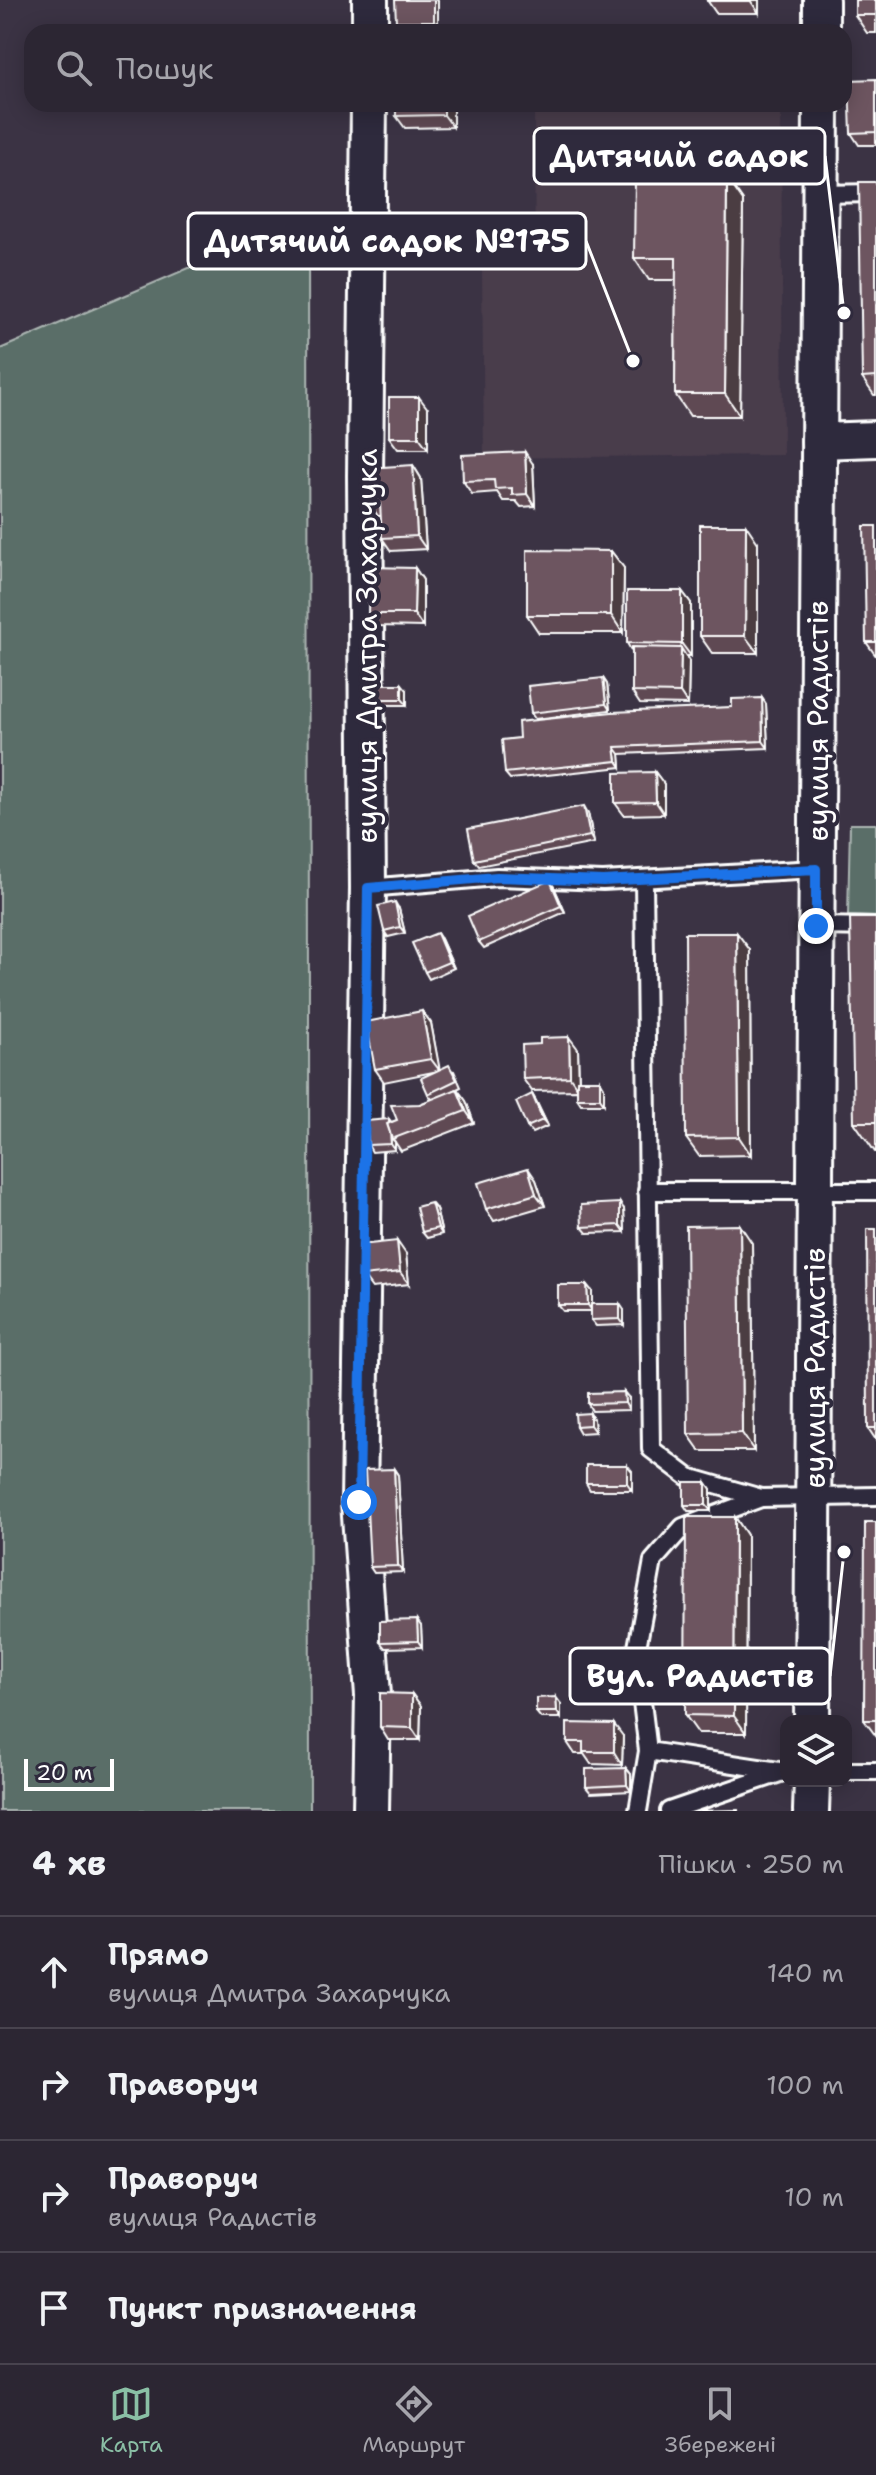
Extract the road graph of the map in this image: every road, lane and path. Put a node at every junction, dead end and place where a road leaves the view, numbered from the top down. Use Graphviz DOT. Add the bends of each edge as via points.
graph roads {
  1 [pos="370,0"];
  2 [pos="821,0"];
  3 [pos="370,24"];
  4 [pos="821,24"];
  5 [pos="369,112"];
  6 [pos="821,112"];
  7 [pos="876,193"];
  8 [pos="820,194"];
  9 [pos="876,439"];
  10 [pos="819,441"];
  11 [pos="816,869"];
  12 [pos="644,879"];
  13 [pos="368,888"];
  14 [pos="816,926"];
  15 [pos="876,927"];
  16 [pos="647,1191"];
  17 [pos="876,1191"];
  18 [pos="815,1192"];
  19 [pos="876,1496"];
  20 [pos="761,1498"];
  21 [pos="813,1498"];
  22 [pos="812,1715"];
  23 [pos="648,1751"];
  24 [pos="780,1771"];
  25 [pos="852,1771"];
  26 [pos="876,1771"];
  27 [pos="780,1774"];
  28 [pos="812,1787"];
  29 [pos="371,1811"];
  30 [pos="638,1811"];
  31 [pos="669,1811"];
  32 [pos="811,1811"];
  1 -- 3 [label="street"];
  2 -- 4 [label="street"];
  5 -- 13 [label="street, вулиця Дмитра Захарчука"];
  6 -- 8 [label="street, вулиця Радистів"];
  7 -- 8 [label="lane"];
  8 -- 10 [label="street, вулиця Радистів"];
  9 -- 10 [label="street"];
  10 -- 11 [label="street, вулиця Радистів"];
  11 -- 12 [label="lane"];
  11 -- 14 [label="street, вулиця Радистів"];
  12 -- 13 [label="lane" via="497,877"];
  12 -- 16 [label="lane"];
  13 -- 29 [label="street, вулиця Дмитра Захарчука" via="359,1502 373,1695"];
  14 -- 15 [label="lane"];
  14 -- 18 [label="street, вулиця Радистів"];
  16 -- 18 [label="lane"];
  16 -- 20 [label="lane" via="651,1449 688,1477"];
  17 -- 18 [label="lane"];
  18 -- 21 [label="street, вулиця Радистів"];
  19 -- 21 [label="lane"];
  20 -- 21 [label="lane"];
  20 -- 23 [label="lane" via="683,1527 653,1561 636,1653"];
  21 -- 22 [label="street, вулиця Радистів"];
  23 -- 24 [label="lane"];
  23 -- 30 [label="lane"];
  25 -- 26 [label="lane"];
  27 -- 31 [label="lane"];
  28 -- 32 [label="street"];
}
